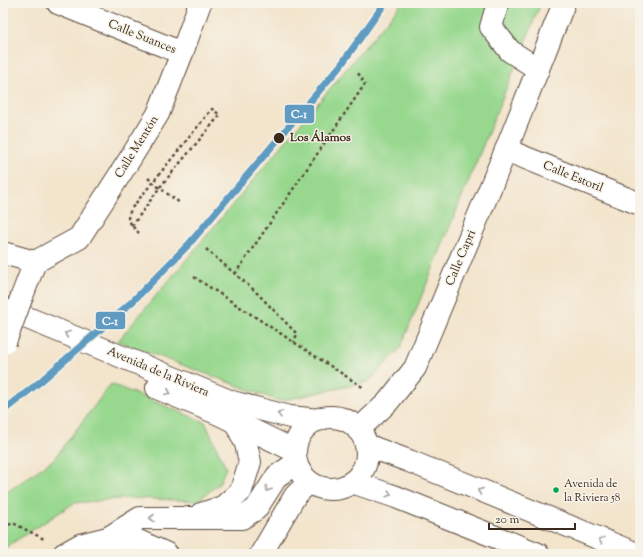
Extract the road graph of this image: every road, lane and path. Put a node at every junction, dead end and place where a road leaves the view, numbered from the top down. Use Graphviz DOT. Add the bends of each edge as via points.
graph roads {
  1 [pos="58,3"];
  2 [pos="200,3"];
  3 [pos="498,3"];
  4 [pos="564,3"];
  5 [pos="182,53"];
  6 [pos="538,69"];
  7 [pos="358,74"];
  8 [pos="506,150"];
  9 [pos="148,178"];
  10 [pos="159,187"];
  11 [pos="180,203"];
  12 [pos="640,204"];
  13 [pos="132,226"];
  14 [pos="139,233"];
  15 [pos="206,249"];
  16 [pos="3,253"];
  17 [pos="35,262"];
  18 [pos="234,274"];
  19 [pos="194,276"];
  20 [pos="3,308"];
  21 [pos="4,336"];
  22 [pos="294,342"];
  23 [pos="387,403"];
  24 [pos="319,420"];
  25 [pos="236,423"];
  26 [pos="362,437"];
  27 [pos="296,457"];
  28 [pos="309,482"];
  29 [pos="352,482"];
  30 [pos="191,518"];
  31 [pos="3,527"];
  32 [pos="108,538"];
  33 [pos="66,553"];
  34 [pos="167,554"];
  35 [pos="261,554"];
  36 [pos="538,554"];
  37 [pos="637,554"];
  1 -- 5 [label="street, Calle Suances"];
  2 -- 5 [label="street, Calle Mentón"];
  3 -- 6 [label="street" via="491,27 510,51"];
  4 -- 6 [label="street, Calle Capri"];
  5 -- 17 [label="street, Calle Mentón" via="158,114 79,238"];
  6 -- 8 [label="street, Calle Capri"];
  7 -- 18 [label="path" via="365,84"];
  8 -- 12 [label="street, Calle Estoril"];
  8 -- 23 [label="street, Calle Capri" via="415,368"];
  9 -- 10 [label="path, bridge"];
  10 -- 11 [label="path"];
  10 -- 13 [label="path"];
  10 -- 13 [label="path" via="220,115 212,109 131,209 128,218"];
  13 -- 14 [label="path"];
  15 -- 18 [label="path"];
  16 -- 17 [label="street"];
  17 -- 21 [label="street, bridge"];
  18 -- 22 [label="path" via="255,291 297,334"];
  19 -- 22 [label="path"];
  24 -- 20 [label="street, Avenida de la Riviera, one-way" via="290,417 232,402"];
  21 -- 25 [label="street, Avenida de la Riviera, one-way"];
  22 -- 23 [label="path"];
  23 -- 26 [label="street, Calle Capri"];
  24 -- 26 [label="street" via="340,419 350,423"];
  24 -- 27 [label="street" via="302,432 297,441"];
  25 -- 27 [label="street, Avenida de la Riviera"];
  25 -- 30 [label="street" via="246,444 250,462 241,491 223,507"];
  26 -- 29 [label="street" via="366,456 365,466"];
  37 -- 26 [label="street, one-way" via="409,461"];
  27 -- 28 [label="street" via="301,473"];
  27 -- 30 [label="street, one-way" via="277,476 256,509 242,518"];
  28 -- 29 [label="street" via="330,489 341,488"];
  28 -- 35 [label="street" via="296,496"];
  29 -- 36 [label="street, one-way"];
  30 -- 32 [label="street, one-way" via="140,518"];
  31 -- 33 [label="path" via="13,523"];
  32 -- 33 [label="street" via="80,545"];
  32 -- 34 [label="street" via="136,540"];
}
